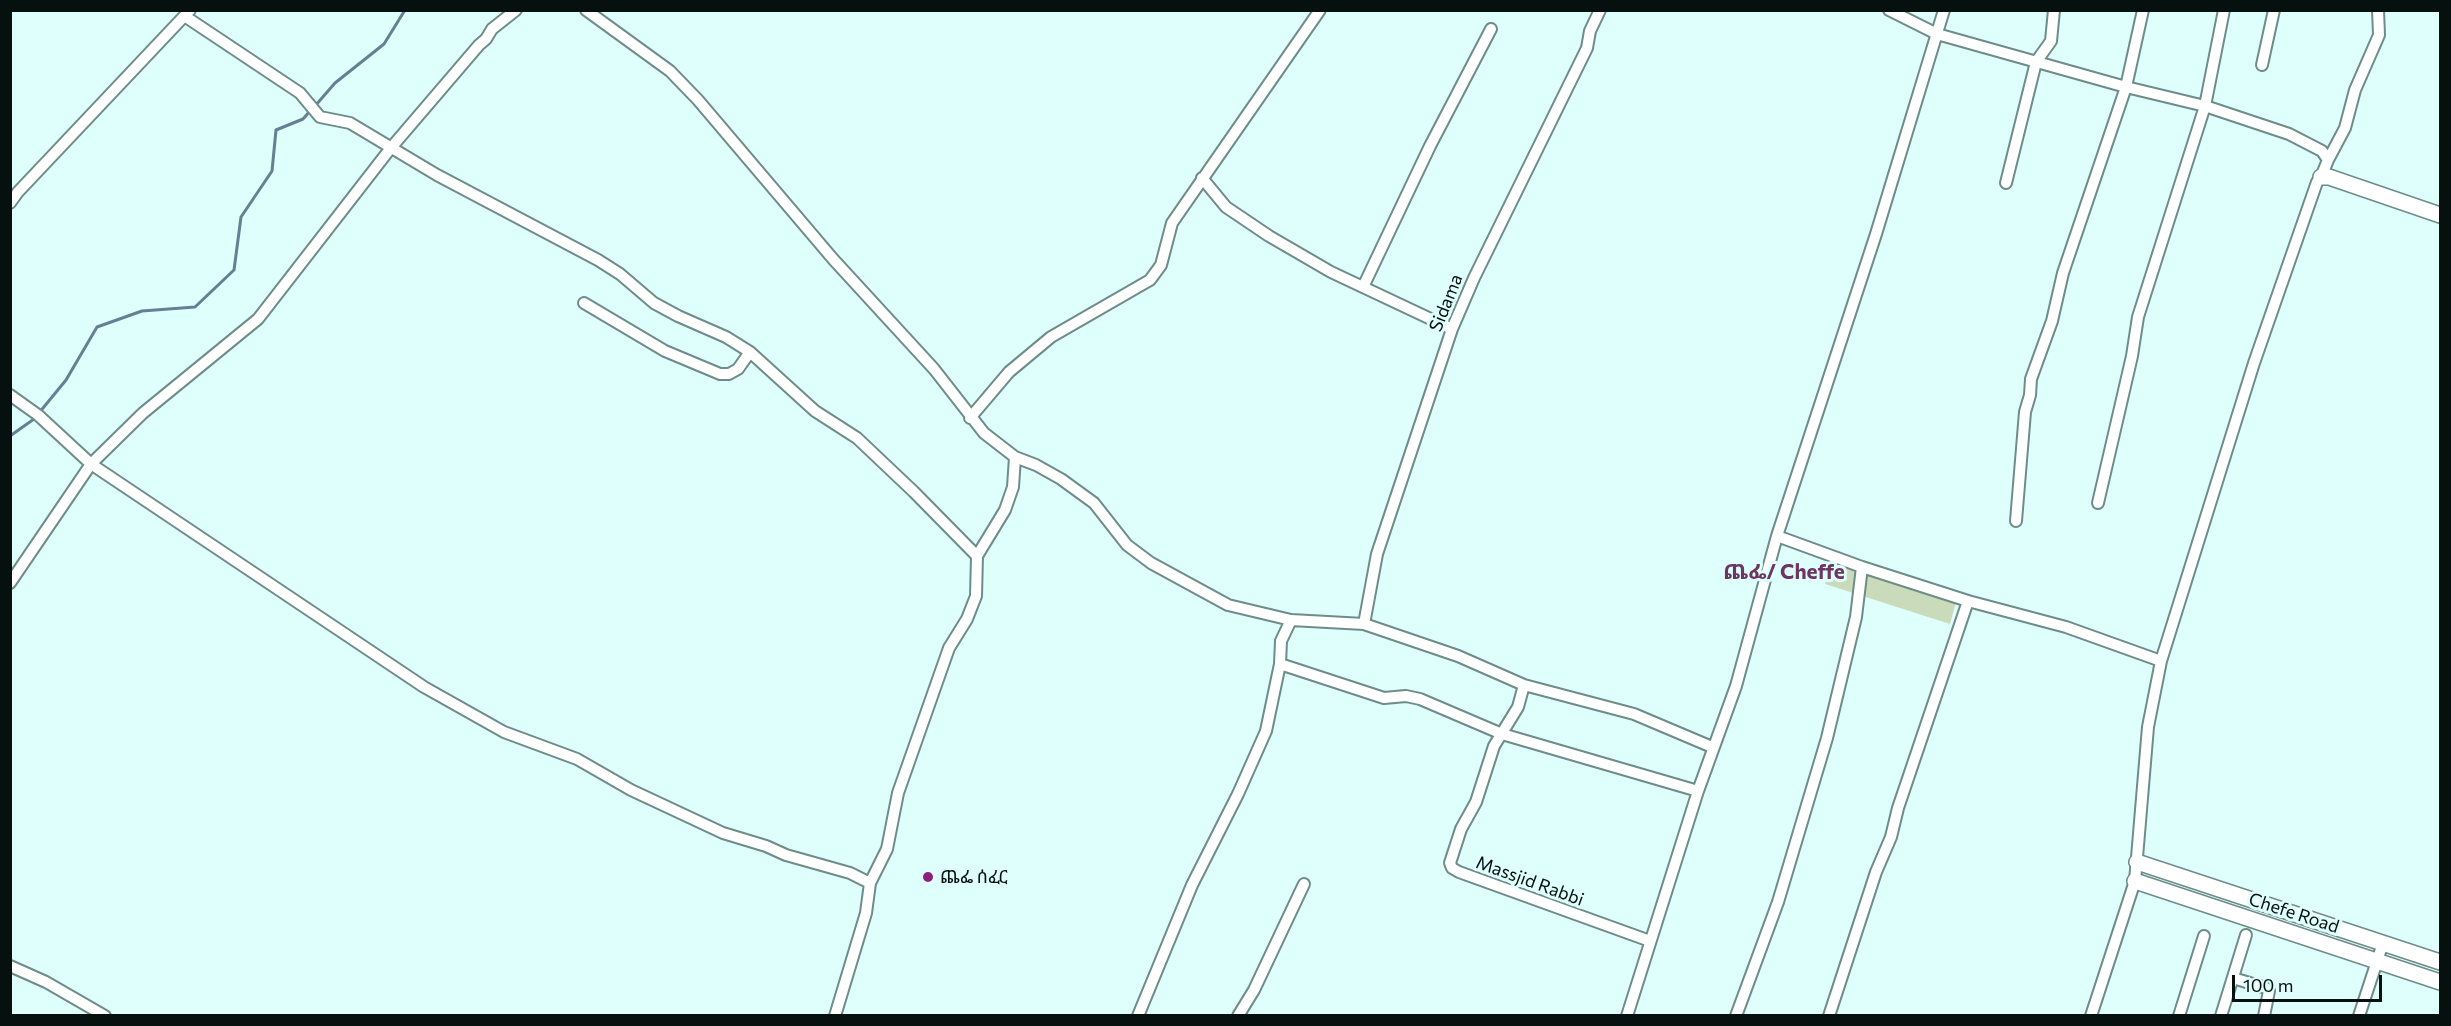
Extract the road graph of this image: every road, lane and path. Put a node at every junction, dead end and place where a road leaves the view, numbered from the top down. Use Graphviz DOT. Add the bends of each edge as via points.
graph roads {
  1 [pos="516,10"];
  2 [pos="586,10"];
  3 [pos="1320,10"];
  4 [pos="1600,10"];
  5 [pos="1889,10"];
  6 [pos="1944,10"];
  7 [pos="2054,10"];
  8 [pos="2143,10"];
  9 [pos="2224,10"];
  10 [pos="2274,10"];
  11 [pos="2378,10"];
  12 [pos="188,14"];
  13 [pos="1491,29"];
  14 [pos="1937,34"];
  15 [pos="2036,62"];
  16 [pos="2262,65"];
  17 [pos="2126,87"];
  18 [pos="2205,106"];
  19 [pos="390,148"];
  20 [pos="2328,160"];
  21 [pos="2321,177"];
  22 [pos="1203,178"];
  23 [pos="2006,183"];
  24 [pos="10,203"];
  25 [pos="2440,215"];
  26 [pos="1363,287"];
  27 [pos="584,303"];
  28 [pos="1452,329"];
  29 [pos="750,352"];
  30 [pos="10,395"];
  31 [pos="970,418"];
  32 [pos="1014,458"];
  33 [pos="91,465"];
  34 [pos="2098,503"];
  35 [pos="2016,521"];
  36 [pos="1777,536"];
  37 [pos="976,556"];
  38 [pos="1862,567"];
  39 [pos="10,582"];
  40 [pos="1968,601"];
  41 [pos="1291,620"];
  42 [pos="1364,624"];
  43 [pos="2161,661"];
  44 [pos="1280,664"];
  45 [pos="1524,685"];
  46 [pos="1502,734"];
  47 [pos="1712,747"];
  48 [pos="1698,791"];
  49 [pos="2137,862"];
  50 [pos="2135,881"];
  51 [pos="870,883"];
  52 [pos="1304,884"];
  53 [pos="2246,935"];
  54 [pos="2204,936"];
  55 [pos="1650,941"];
  56 [pos="2383,943"];
  57 [pos="2377,961"];
  58 [pos="2440,962"];
  59 [pos="10,966"];
  60 [pos="2233,978"];
  61 [pos="2440,982"];
  62 [pos="105,1016"];
  63 [pos="836,1016"];
  64 [pos="1138,1016"];
  65 [pos="1238,1016"];
  66 [pos="1627,1016"];
  67 [pos="1736,1016"];
  68 [pos="1829,1016"];
  69 [pos="2091,1016"];
  70 [pos="2179,1016"];
  71 [pos="2222,1016"];
  72 [pos="2264,1016"];
  73 [pos="2359,1016"];
  1 -- 19 [label="street" via="492,29"];
  2 -- 31 [label="street" via="669,71 698,100 833,259 934,369"];
  3 -- 22 [label="street"];
  4 -- 28 [label="street, Sidama" via="1587,48"];
  5 -- 14 [label="street"];
  6 -- 14 [label="street"];
  7 -- 15 [label="street" via="2050,41"];
  8 -- 17 [label="street"];
  9 -- 18 [label="street"];
  10 -- 16 [label="street"];
  11 -- 20 [label="street" via="2379,35 2355,90 2345,128"];
  12 -- 19 [label="street" via="300,93 320,117 350,123"];
  12 -- 24 [label="street"];
  13 -- 26 [label="street"];
  14 -- 15 [label="street"];
  14 -- 36 [label="street"];
  15 -- 17 [label="street"];
  15 -- 23 [label="street"];
  17 -- 18 [label="street"];
  17 -- 35 [label="street" via="2031,379"];
  18 -- 20 [label="street" via="2289,134 2322,151"];
  18 -- 34 [label="street" via="2138,317"];
  19 -- 29 [label="street" via="598,260 654,303"];
  19 -- 33 [label="street" via="258,319 143,413"];
  20 -- 21 [label="street"];
  21 -- 25 [label="street"];
  21 -- 43 [label="street" via="2254,363"];
  22 -- 26 [label="street" via="1226,207 1331,272"];
  22 -- 31 [label="street" via="1172,223 1161,265 1150,280 1051,337 1009,372"];
  26 -- 28 [label="street"];
  27 -- 29 [label="street" via="664,351 720,374 738,369"];
  28 -- 42 [label="street, Sidama" via="1377,554"];
  29 -- 37 [label="street" via="815,411 857,438"];
  30 -- 33 [label="street" via="38,415"];
  31 -- 32 [label="street"];
  32 -- 37 [label="street" via="1013,487 1005,510"];
  32 -- 41 [label="street" via="1053,474 1094,503 1127,545 1161,569 1228,605"];
  33 -- 39 [label="street"];
  33 -- 51 [label="street" via="424,687 504,732 578,759 631,790 723,833 850,873"];
  36 -- 38 [label="street"];
  36 -- 47 [label="street" via="1736,686"];
  37 -- 51 [label="street" via="976,596 967,620 949,648 898,793 888,849"];
  38 -- 40 [label="street"];
  38 -- 67 [label="street" via="1856,617 1827,738 1778,902"];
  40 -- 43 [label="street" via="2066,627"];
  40 -- 68 [label="street"];
  41 -- 42 [label="street"];
  41 -- 44 [label="street" via="1281,640"];
  42 -- 45 [label="street" via="1458,656"];
  43 -- 49 [label="street" via="2148,727"];
  44 -- 46 [label="street" via="1384,698 1420,699"];
  44 -- 64 [label="street" via="1266,731 1192,885"];
  45 -- 46 [label="street, Massjid Rabbi" via="1518,707"];
  45 -- 47 [label="street" via="1634,714"];
  46 -- 48 [label="street"];
  46 -- 55 [label="street, Massjid Rabbi" via="1494,746 1476,802 1461,829 1450,863 1452,868"];
  47 -- 48 [label="street"];
  48 -- 55 [label="street"];
  49 -- 50 [label="street"];
  49 -- 56 [label="street, Chefe Road"];
  50 -- 57 [label="street, Chefe Road"];
  50 -- 69 [label="street"];
  51 -- 63 [label="street" via="866,913"];
  52 -- 65 [label="street"];
  53 -- 60 [label="street"];
  54 -- 70 [label="street"];
  55 -- 66 [label="street"];
  56 -- 57 [label="street"];
  56 -- 58 [label="street, Chefe Road"];
  57 -- 61 [label="street, Chefe Road"];
  57 -- 73 [label="street"];
  59 -- 62 [label="street"];
  60 -- 71 [label="street"];
  60 -- 72 [label="street" via="2269,991"];
}
